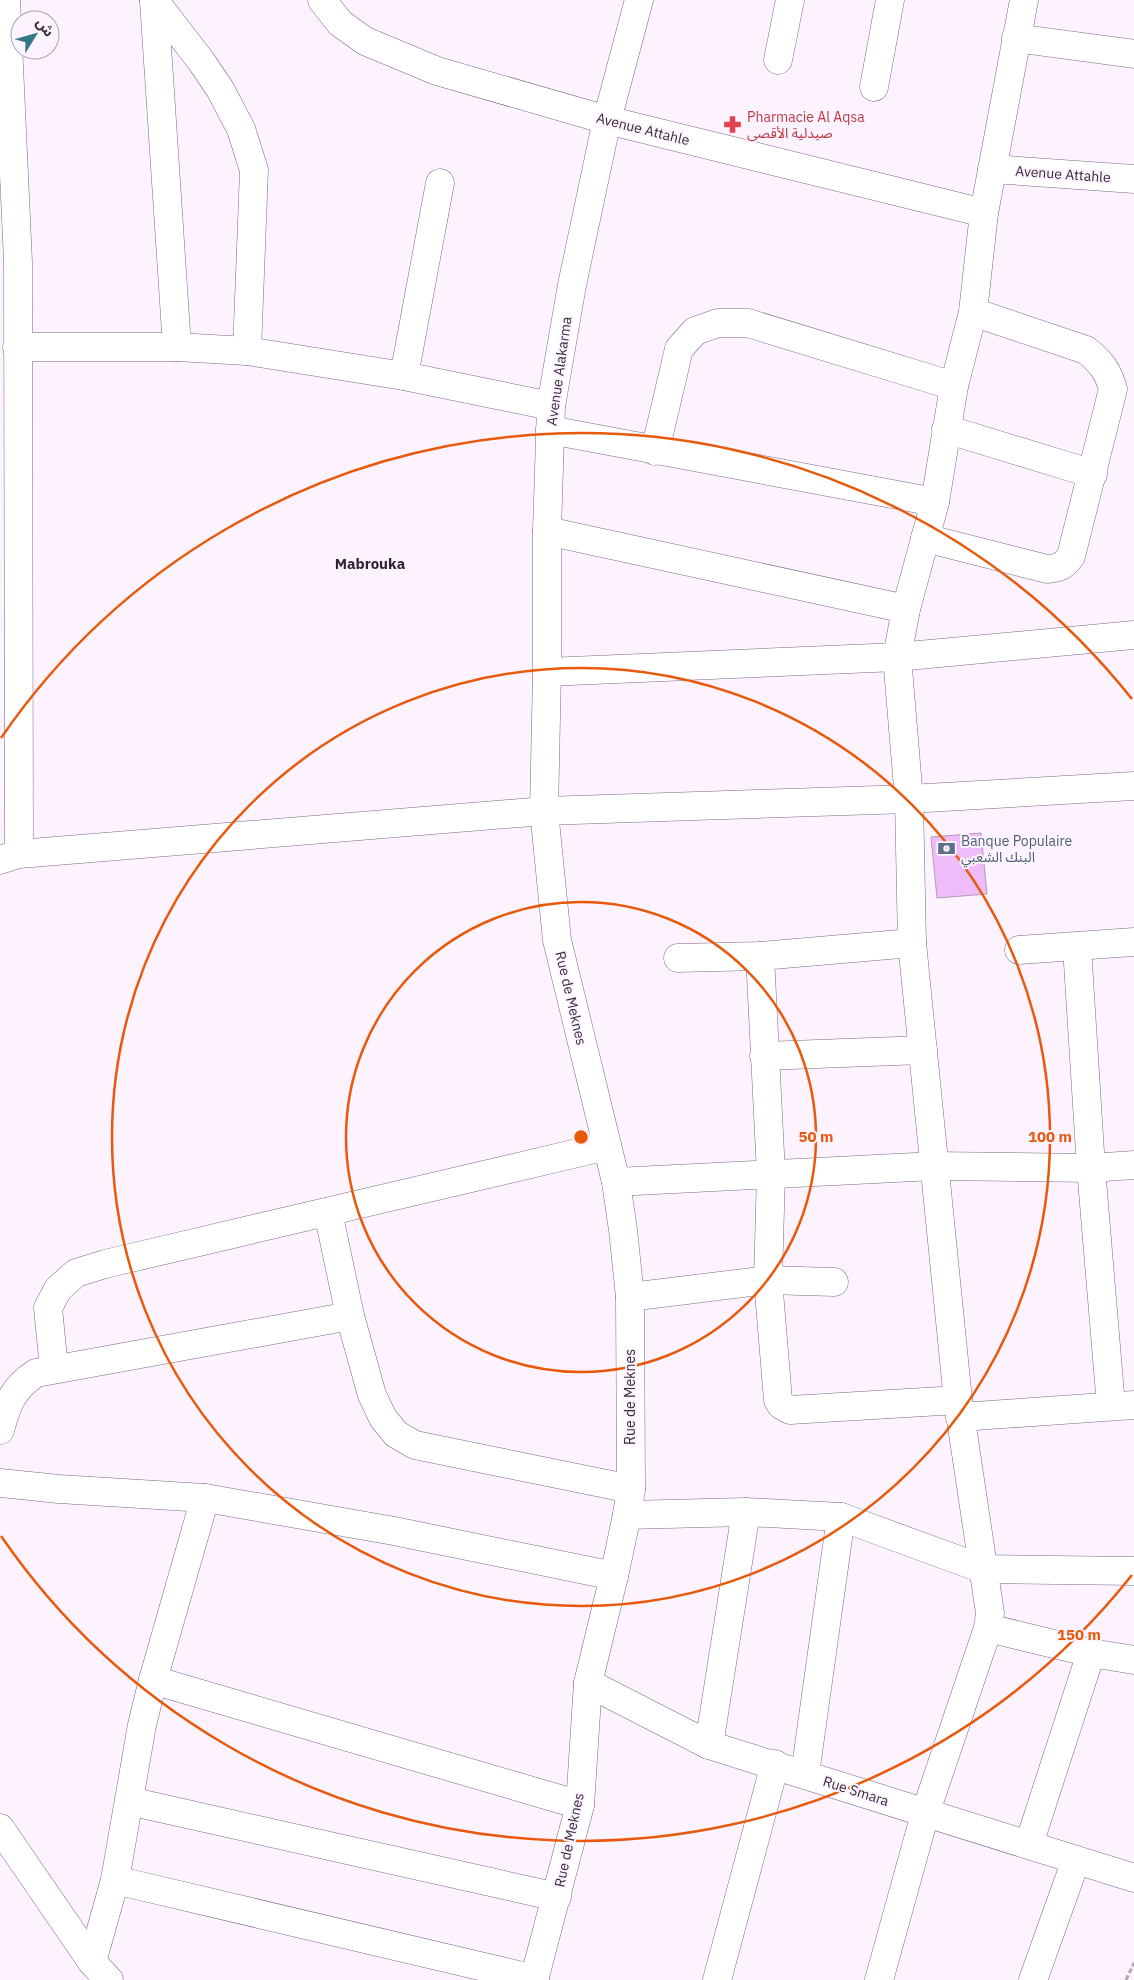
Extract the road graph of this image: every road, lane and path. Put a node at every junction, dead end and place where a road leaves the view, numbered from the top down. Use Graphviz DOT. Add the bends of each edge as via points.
graph roads {
  1 [pos="6,0"];
  2 [pos="154,0"];
  3 [pos="322,0"];
  4 [pos="639,0"];
  5 [pos="790,0"];
  6 [pos="890,0"];
  7 [pos="1024,0"];
  8 [pos="1016,38"];
  9 [pos="1134,54"];
  10 [pos="778,60"];
  11 [pos="874,87"];
  12 [pos="606,120"];
  13 [pos="992,169"];
  14 [pos="1134,179"];
  15 [pos="440,183"];
  16 [pos="984,213"];
  17 [pos="9,262"];
  18 [pos="973,312"];
  19 [pos="17,347"];
  20 [pos="177,347"];
  21 [pos="247,351"];
  22 [pos="404,376"];
  23 [pos="954,386"];
  24 [pos="551,418"];
  25 [pos="946,429"];
  26 [pos="655,451"];
  27 [pos="1093,474"];
  28 [pos="9,502"];
  29 [pos="935,502"];
  30 [pos="547,531"];
  31 [pos="926,538"];
  32 [pos="906,608"];
  33 [pos="1134,634"];
  34 [pos="896,657"];
  35 [pos="547,672"];
  36 [pos="1134,786"];
  37 [pos="909,799"];
  38 [pos="544,811"];
  39 [pos="9,857"];
  40 [pos="1134,942"];
  41 [pos="912,943"];
  42 [pos="1077,947"];
  43 [pos="1019,950"];
  44 [pos="760,956"];
  45 [pos="678,958"];
  46 [pos="923,1050"];
  47 [pos="764,1056"];
  48 [pos="607,1146"];
  49 [pos="1134,1165"];
  50 [pos="935,1166"];
  51 [pos="1091,1168"];
  52 [pos="771,1173"];
  53 [pos="616,1182"];
  54 [pos="328,1212"];
  55 [pos="768,1280"];
  56 [pos="834,1282"];
  57 [pos="630,1297"];
  58 [pos="350,1316"];
  59 [pos="54,1369"];
  60 [pos="1122,1406"];
  61 [pos="959,1409"];
  62 [pos="0,1430"];
  63 [pos="0,1483"];
  64 [pos="205,1498"];
  65 [pos="629,1502"];
  66 [pos="746,1512"];
  67 [pos="841,1517"];
  68 [pos="983,1569"];
  69 [pos="1134,1572"];
  70 [pos="614,1576"];
  71 [pos="988,1628"];
  72 [pos="1092,1653"];
  73 [pos="1134,1660"];
  74 [pos="153,1680"];
  75 [pos="588,1683"];
  76 [pos="709,1745"];
  77 [pos="775,1764"];
  78 [pos="805,1774"];
  79 [pos="129,1801"];
  80 [pos="580,1805"];
  81 [pos="925,1814"];
  82 [pos="0,1828"];
  83 [pos="1028,1844"];
  84 [pos="1076,1860"];
  85 [pos="1134,1878"];
  86 [pos="115,1880"];
  87 [pos="557,1897"];
  88 [pos="1134,1963"];
  89 [pos="101,1971"];
  90 [pos="535,1980"];
  91 [pos="717,1980"];
  92 [pos="879,1980"];
  93 [pos="1033,1980"];
  94 [pos="1126,1980"];
  1 -- 17 [label="street"];
  2 -- 20 [label="street"];
  2 -- 21 [label="street" via="220,89 241,129 254,170"];
  3 -- 12 [label="street, Avenue Attahle" via="340,23 365,41 396,55 437,71"];
  4 -- 12 [label="street, Avenue Alakarma"];
  5 -- 10 [label="street"];
  6 -- 11 [label="street"];
  7 -- 8 [label="street"];
  8 -- 9 [label="street"];
  8 -- 13 [label="street"];
  12 -- 16 [label="street, Avenue Attahle"];
  12 -- 24 [label="street, Avenue Alakarma" via="572,285"];
  13 -- 14 [label="street, Avenue Attahle"];
  13 -- 16 [label="street"];
  15 -- 22 [label="street"];
  16 -- 18 [label="street"];
  17 -- 19 [label="street"];
  18 -- 23 [label="street"];
  18 -- 27 [label="street" via="1086,350 1109,373 1114,389"];
  19 -- 20 [label="street"];
  19 -- 28 [label="street"];
  20 -- 21 [label="street"];
  21 -- 22 [label="street"];
  22 -- 24 [label="street"];
  23 -- 25 [label="street"];
  23 -- 26 [label="street" via="748,323 718,323 695,331 679,349"];
  24 -- 26 [label="street"];
  24 -- 30 [label="street, Avenue Alakarma"];
  25 -- 27 [label="street"];
  25 -- 29 [label="street"];
  26 -- 29 [label="street"];
  27 -- 31 [label="street" via="1071,556 1060,568 1047,569"];
  28 -- 39 [label="street"];
  29 -- 31 [label="street"];
  30 -- 32 [label="street"];
  30 -- 35 [label="street, Avenue Alakarma"];
  31 -- 32 [label="street"];
  32 -- 34 [label="street"];
  33 -- 34 [label="street"];
  34 -- 35 [label="street"];
  34 -- 37 [label="street"];
  35 -- 38 [label="street, Avenue Alakarma"];
  36 -- 37 [label="street"];
  37 -- 38 [label="street"];
  37 -- 41 [label="street"];
  38 -- 39 [label="street"];
  38 -- 48 [label="street, Rue de Meknes" via="557,940"];
  40 -- 42 [label="street"];
  41 -- 44 [label="street"];
  41 -- 46 [label="street"];
  42 -- 43 [label="street"];
  42 -- 51 [label="street"];
  44 -- 45 [label="street"];
  44 -- 47 [label="street"];
  46 -- 47 [label="street"];
  46 -- 50 [label="street"];
  47 -- 52 [label="street"];
  48 -- 53 [label="street, Rue de Meknes"];
  48 -- 54 [label="street"];
  49 -- 51 [label="street"];
  50 -- 51 [label="street"];
  50 -- 52 [label="street"];
  50 -- 61 [label="street"];
  51 -- 60 [label="street"];
  52 -- 53 [label="street"];
  52 -- 55 [label="street"];
  53 -- 57 [label="street, Rue de Meknes"];
  54 -- 58 [label="street"];
  54 -- 59 [label="street" via="76,1273 58,1289 48,1308"];
  55 -- 56 [label="street"];
  55 -- 57 [label="street"];
  55 -- 61 [label="street" via="776,1391 779,1403 787,1410"];
  57 -- 65 [label="street, Rue de Meknes"];
  58 -- 59 [label="street"];
  58 -- 65 [label="street" via="372,1395 383,1418 396,1434 415,1445"];
  59 -- 62 [label="street" via="36,1373 22,1382 13,1395"];
  60 -- 61 [label="street"];
  61 -- 68 [label="street"];
  63 -- 64 [label="street"];
  64 -- 70 [label="street" via="394,1531"];
  64 -- 74 [label="street"];
  65 -- 66 [label="street"];
  65 -- 70 [label="street, Rue de Meknes"];
  66 -- 67 [label="street"];
  66 -- 76 [label="street"];
  67 -- 68 [label="street"];
  67 -- 78 [label="street"];
  68 -- 69 [label="street"];
  68 -- 71 [label="street" via="989,1604"];
  70 -- 75 [label="street, Rue de Meknes"];
  71 -- 72 [label="street"];
  71 -- 81 [label="street"];
  72 -- 73 [label="street"];
  72 -- 83 [label="street"];
  74 -- 79 [label="street"];
  74 -- 80 [label="street"];
  75 -- 76 [label="street, Rue Smara"];
  75 -- 80 [label="street, Rue de Meknes"];
  76 -- 77 [label="street, Rue Smara"];
  77 -- 78 [label="street, Rue Smara"];
  77 -- 91 [label="street"];
  78 -- 81 [label="street, Rue Smara"];
  79 -- 86 [label="street"];
  79 -- 87 [label="street"];
  80 -- 87 [label="street, Rue de Meknes"];
  81 -- 83 [label="street, Rue Smara"];
  81 -- 92 [label="street"];
  82 -- 89 [label="street"];
  83 -- 84 [label="street, Rue Smara"];
  84 -- 85 [label="street, Rue Smara"];
  84 -- 93 [label="street"];
  86 -- 89 [label="street"];
  86 -- 90 [label="street"];
  87 -- 90 [label="street, Rue de Meknes"];
  88 -- 94 [label="path"];
}
